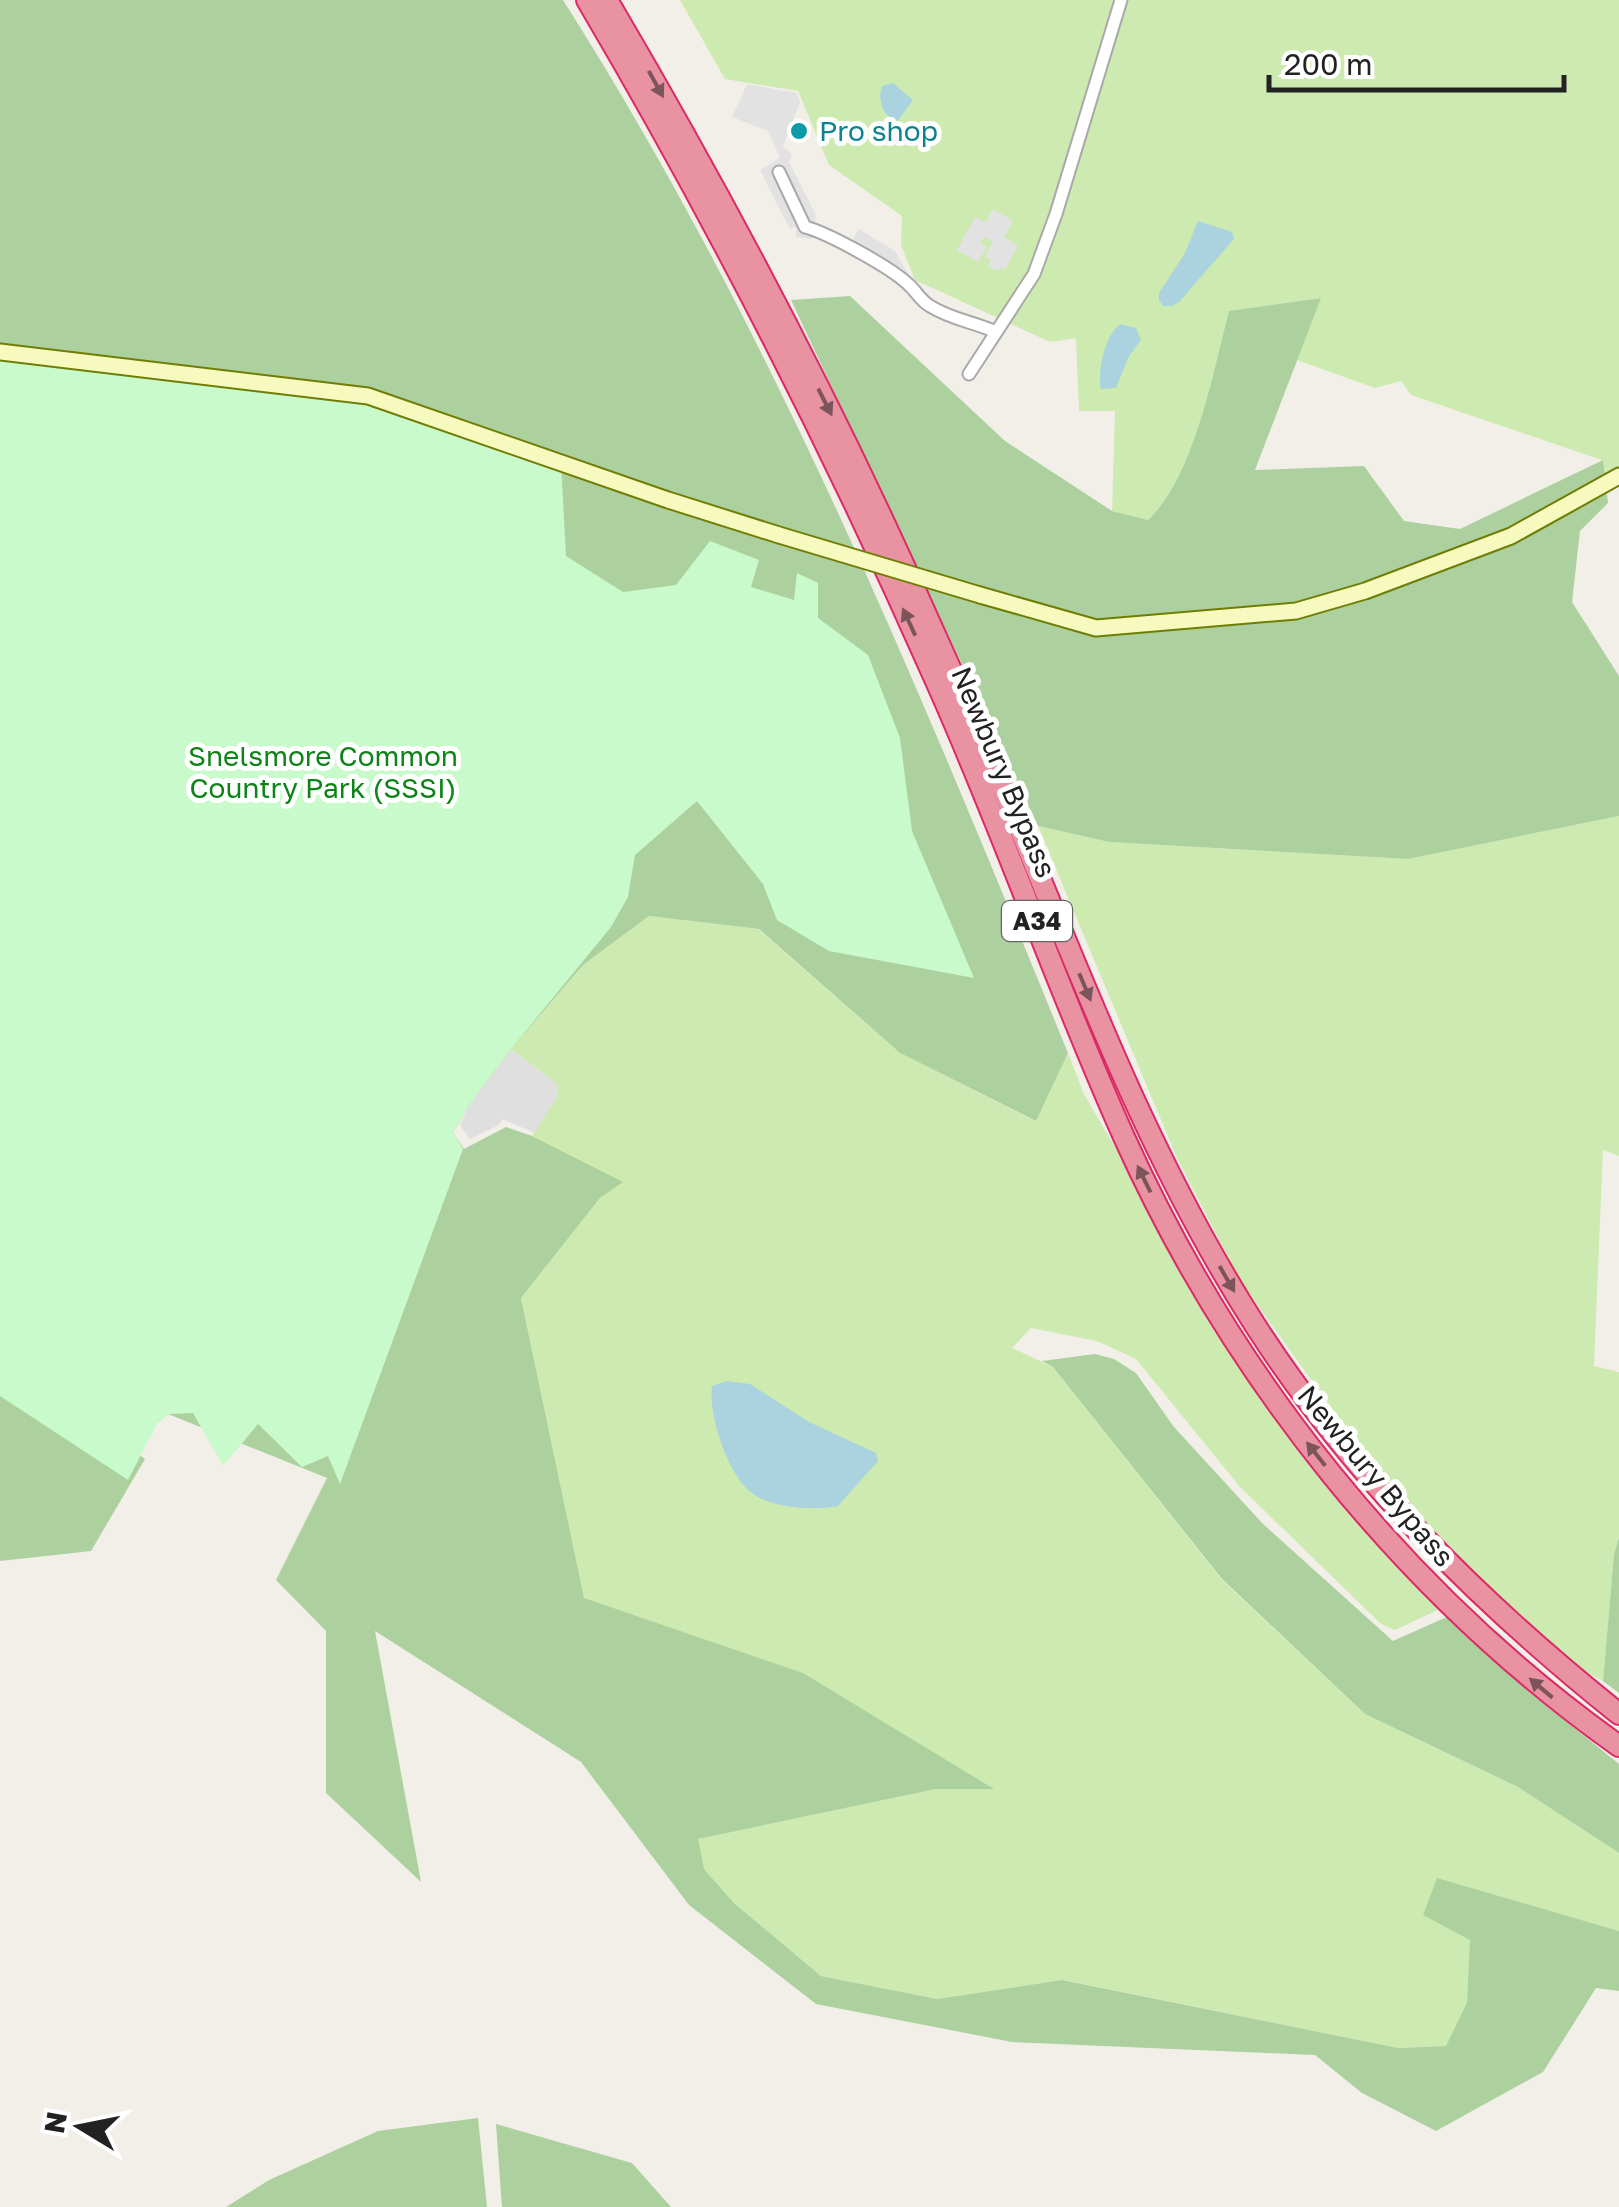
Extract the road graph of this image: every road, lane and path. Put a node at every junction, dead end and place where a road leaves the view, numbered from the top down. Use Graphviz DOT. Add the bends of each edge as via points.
graph roads {
  1 [pos="586,0"];
  2 [pos="608,0"];
  3 [pos="1121,0"];
  4 [pos="779,172"];
  5 [pos="996,332"];
  6 [pos="0,352"];
  7 [pos="969,374"];
  8 [pos="1619,476"];
  9 [pos="1619,1714"];
  10 [pos="1619,1746"];
  10 -- 1 [label="highway, Newbury Bypass / A34, one-way" via="1546,1693 1416,1569 1318,1458 1223,1324 1124,1137 1004,839 864,523 771,335"];
  2 -- 9 [label="highway, Newbury Bypass / A34, one-way" via="867,486 1134,1102 1232,1287 1307,1400 1416,1532 1512,1625"];
  3 -- 5 [label="street" via="1034,274"];
  4 -- 5 [label="street" via="805,227 897,275 946,316"];
  5 -- 7 [label="street"];
  6 -- 8 [label="main road, bridge" via="368,396 668,500 1096,628 1296,611 1511,536"];
}
